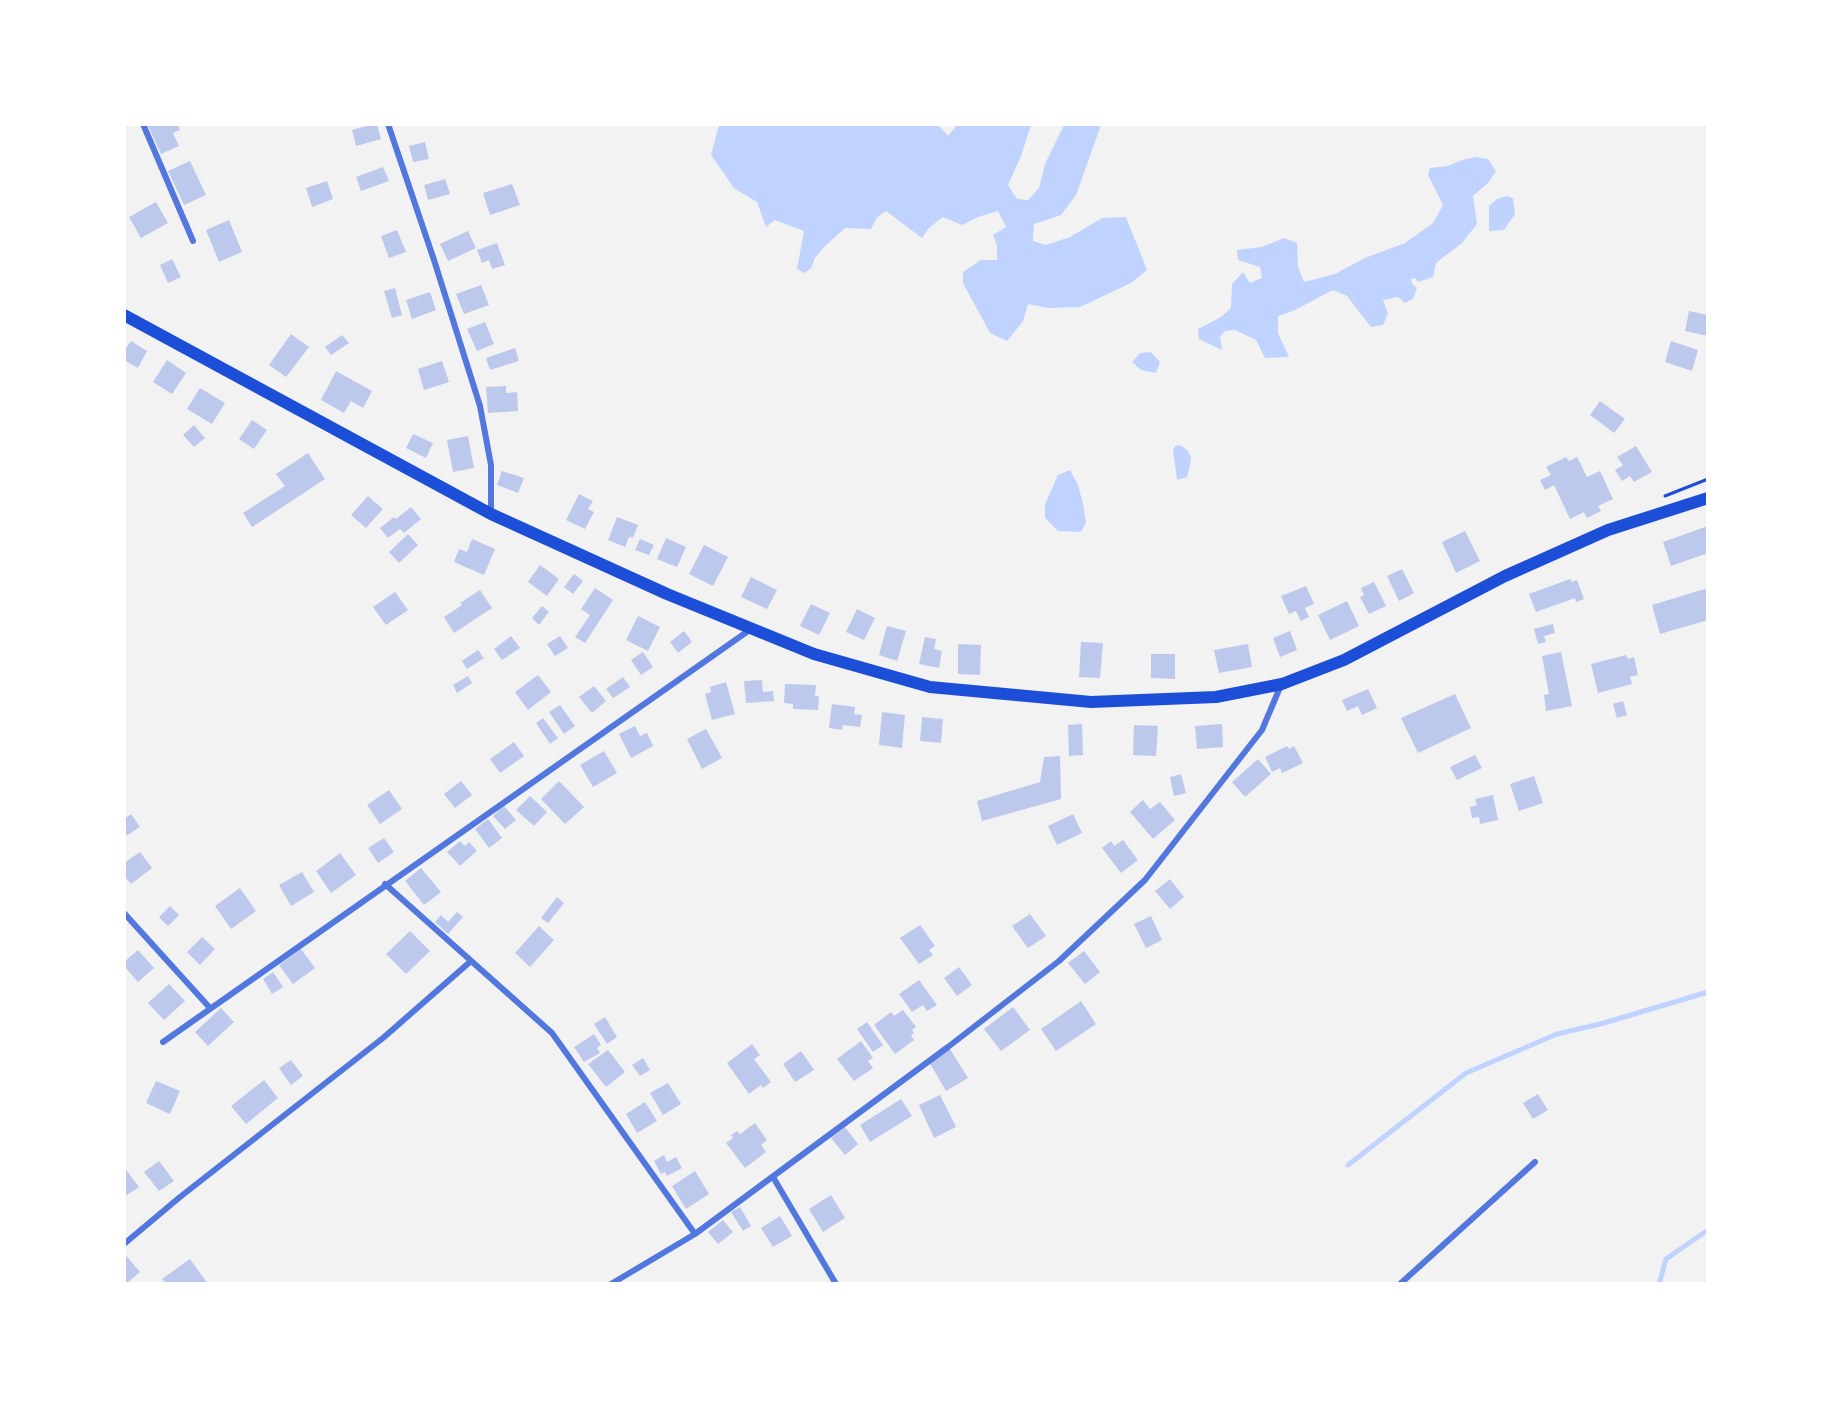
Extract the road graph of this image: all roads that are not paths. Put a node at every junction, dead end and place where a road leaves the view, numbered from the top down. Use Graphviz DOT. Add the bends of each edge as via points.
graph roads {
  1 [pos="143,124"];
  2 [pos="388,124"];
  3 [pos="193,242"];
  4 [pos="124,315"];
  5 [pos="1707,498"];
  6 [pos="491,514"];
  7 [pos="751,628"];
  8 [pos="1282,684"];
  9 [pos="385,884"];
  10 [pos="124,914"];
  11 [pos="471,961"];
  12 [pos="210,1008"];
  13 [pos="163,1042"];
  14 [pos="1535,1162"];
  15 [pos="773,1177"];
  16 [pos="695,1234"];
  17 [pos="124,1244"];
  18 [pos="611,1284"];
  19 [pos="836,1284"];
  20 [pos="1400,1284"];
  1 -- 3 [label="street"];
  2 -- 6 [label="street" via="480,406 491,465"];
  4 -- 6 [label="main road"];
  5 -- 8 [label="main road" via="1608,530 1505,576 1344,660"];
  6 -- 7 [label="main road"];
  7 -- 8 [label="main road" via="814,654 930,687 1090,702 1216,697"];
  7 -- 9 [label="street"];
  8 -- 15 [label="street" via="1262,730 1145,880 1059,961"];
  9 -- 11 [label="street"];
  9 -- 12 [label="street"];
  10 -- 12 [label="street"];
  11 -- 16 [label="street" via="552,1033"];
  11 -- 17 [label="street" via="383,1038"];
  12 -- 13 [label="street"];
  14 -- 20 [label="street"];
  15 -- 16 [label="street"];
  15 -- 19 [label="street"];
  16 -- 18 [label="street"];
}
